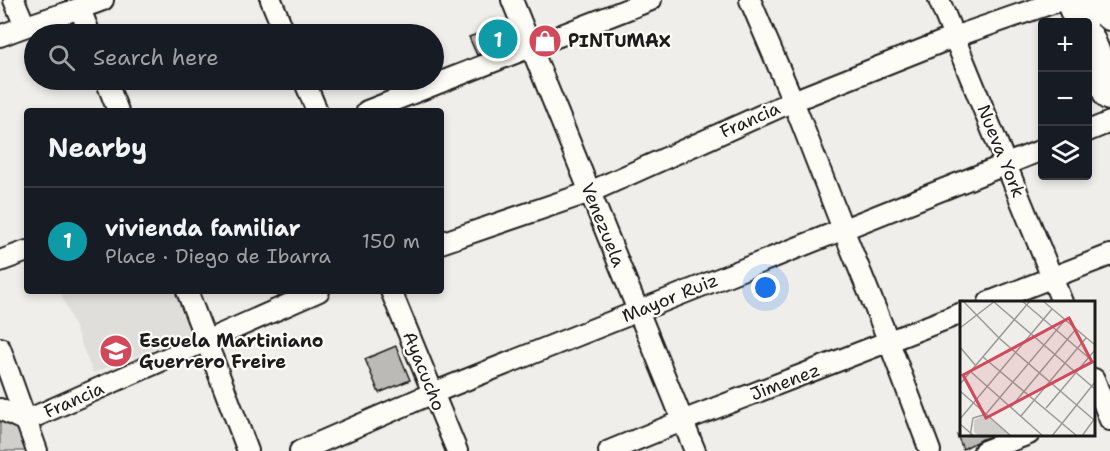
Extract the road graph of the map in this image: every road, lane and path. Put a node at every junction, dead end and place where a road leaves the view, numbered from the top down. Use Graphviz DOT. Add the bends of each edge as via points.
graph roads {
  1 [pos="14,0"];
  2 [pos="103,0"];
  3 [pos="271,0"];
  4 [pos="512,0"];
  5 [pos="651,0"];
  6 [pos="750,0"];
  7 [pos="939,0"];
  8 [pos="1061,0"];
  9 [pos="1072,0"];
  10 [pos="1104,0"];
  11 [pos="80,9"];
  12 [pos="1110,14"];
  13 [pos="1079,18"];
  14 [pos="24,24"];
  15 [pos="31,24"];
  16 [pos="86,24"];
  17 [pos="281,24"];
  18 [pos="24,26"];
  19 [pos="0,36"];
  20 [pos="954,37"];
  21 [pos="531,47"];
  22 [pos="1092,49"];
  23 [pos="444,81"];
  24 [pos="110,90"];
  25 [pos="308,90"];
  26 [pos="421,90"];
  27 [pos="1110,94"];
  28 [pos="793,101"];
  29 [pos="117,108"];
  30 [pos="316,108"];
  31 [pos="375,108"];
  32 [pos="1110,122"];
  33 [pos="1092,129"];
  34 [pos="1038,152"];
  35 [pos="1006,165"];
  36 [pos="590,192"];
  37 [pos="843,229"];
  38 [pos="444,242"];
  39 [pos="24,252"];
  40 [pos="1110,255"];
  41 [pos="0,261"];
  42 [pos="1052,278"];
  43 [pos="188,294"];
  44 [pos="313,294"];
  45 [pos="392,294"];
  46 [pos="994,301"];
  47 [pos="1061,301"];
  48 [pos="638,311"];
  49 [pos="960,315"];
  50 [pos="207,341"];
  51 [pos="889,342"];
  52 [pos="0,348"];
  53 [pos="1095,382"];
  54 [pos="433,393"];
  55 [pos="0,409"];
  56 [pos="1105,410"];
  57 [pos="25,421"];
  58 [pos="682,421"];
  59 [pos="1026,436"];
  60 [pos="37,451"];
  61 [pos="248,451"];
  62 [pos="300,451"];
  63 [pos="457,451"];
  64 [pos="609,451"];
  65 [pos="695,451"];
  66 [pos="930,451"];
  67 [pos="984,451"];
  1 -- 14 [label="street"];
  2 -- 11 [label="street"];
  3 -- 17 [label="street"];
  4 -- 21 [label="street, Venezuela"];
  5 -- 21 [label="street"];
  6 -- 28 [label="street"];
  7 -- 20 [label="street, Nueva York"];
  8 -- 20 [label="street, Francia"];
  9 -- 13 [label="main road"];
  10 -- 12 [label="main road"];
  11 -- 15 [label="street"];
  11 -- 16 [label="street"];
  18 -- 19 [label="street"];
  20 -- 28 [label="street, Francia"];
  20 -- 35 [label="street, Nueva York"];
  21 -- 23 [label="street"];
  21 -- 36 [label="street, Venezuela"];
  22 -- 27 [label="main road"];
  24 -- 29 [label="street"];
  25 -- 30 [label="street"];
  26 -- 31 [label="street"];
  28 -- 36 [label="street, Francia"];
  28 -- 37 [label="street"];
  32 -- 33 [label="street"];
  34 -- 35 [label="street, Mayor Ruiz"];
  35 -- 37 [label="street, Mayor Ruiz"];
  35 -- 42 [label="street, Nueva York"];
  36 -- 38 [label="street, Francia"];
  36 -- 48 [label="street, Venezuela"];
  37 -- 48 [label="street, Mayor Ruiz"];
  37 -- 51 [label="street"];
  39 -- 41 [label="street"];
  40 -- 42 [label="street"];
  42 -- 46 [label="street"];
  42 -- 47 [label="street, Nueva York"];
  43 -- 50 [label="street"];
  44 -- 50 [label="street, Francia"];
  45 -- 54 [label="street, Ayacucho"];
  48 -- 54 [label="street, Mayor Ruiz"];
  48 -- 58 [label="street, Venezuela"];
  49 -- 51 [label="street, Jimenez"];
  50 -- 57 [label="street, Francia"];
  50 -- 61 [label="street"];
  51 -- 58 [label="street, Jimenez"];
  51 -- 66 [label="street"];
  52 -- 57 [label="street"];
  53 -- 56 [label="street"];
  54 -- 62 [label="street, Mayor Ruiz"];
  54 -- 63 [label="street, Ayacucho"];
  55 -- 57 [label="street"];
  57 -- 60 [label="street"];
  58 -- 64 [label="street, Jimenez"];
  58 -- 65 [label="street, Venezuela"];
  59 -- 67 [label="street"];
}
